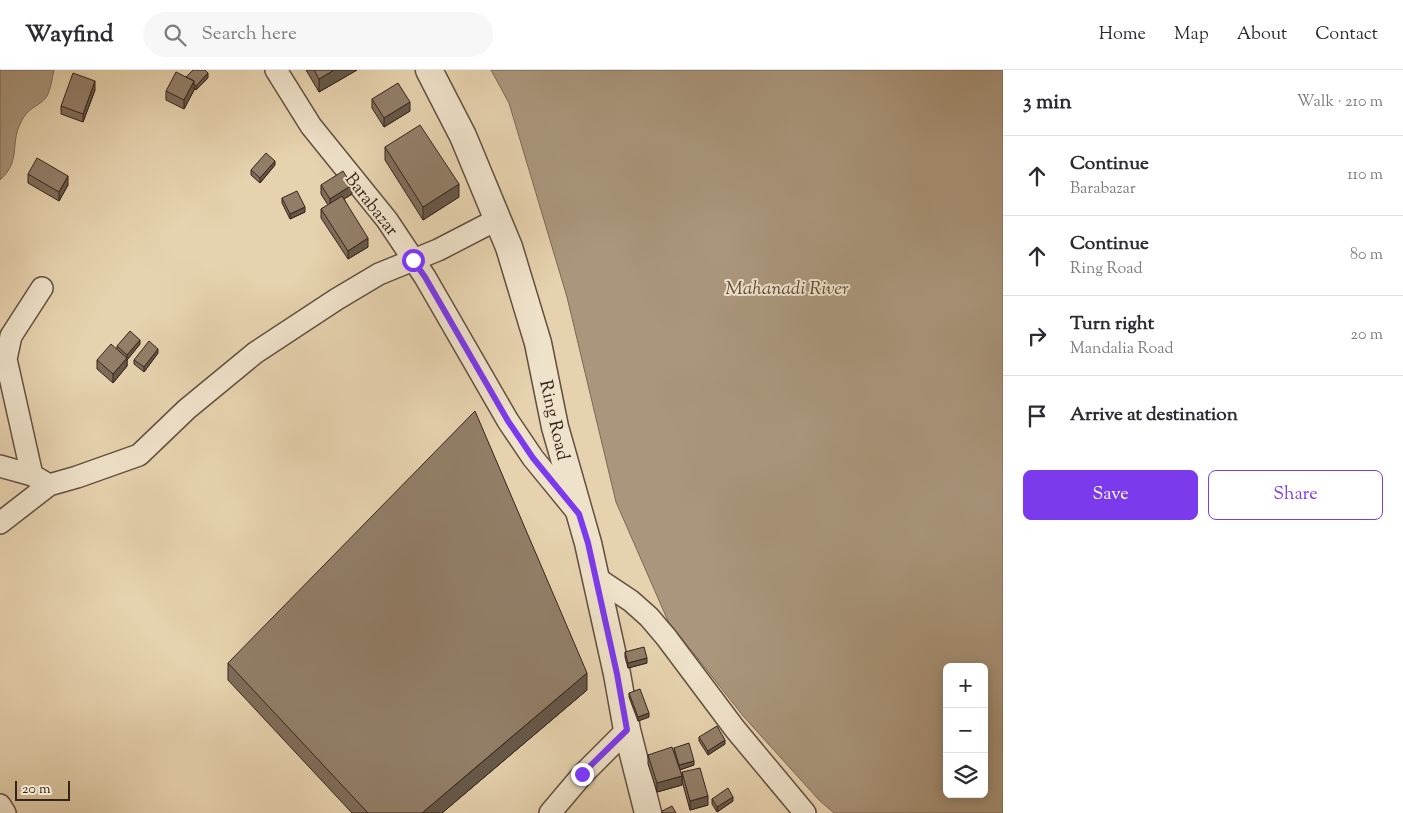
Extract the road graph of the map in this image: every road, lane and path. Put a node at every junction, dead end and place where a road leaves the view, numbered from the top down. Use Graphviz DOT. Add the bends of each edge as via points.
graph roads {
  1 [pos="276,70"];
  2 [pos="430,70"];
  3 [pos="498,219"];
  4 [pos="413,260"];
  5 [pos="42,288"];
  6 [pos="0,466"];
  7 [pos="41,480"];
  8 [pos="579,514"];
  9 [pos="0,523"];
  10 [pos="595,577"];
  11 [pos="627,730"];
  12 [pos="0,805"];
  13 [pos="5,813"];
  14 [pos="550,813"];
  15 [pos="648,813"];
  16 [pos="805,813"];
  1 -- 4 [label="street, Barabazar" via="311,126 387,220"];
  2 -- 3 [label="street, Ring Road" via="463,136"];
  3 -- 4 [label="street"];
  3 -- 8 [label="street, Ring Road" via="538,342 555,427"];
  4 -- 7 [label="street" via="379,274 255,353 187,409 139,455 78,477"];
  4 -- 8 [label="street, Barabazar" via="508,421 533,458"];
  5 -- 7 [label="street" via="11,336 6,359"];
  6 -- 7 [label="street"];
  7 -- 9 [label="street"];
  8 -- 10 [label="street, Ring Road"];
  10 -- 11 [label="street, Ring Road"];
  10 -- 16 [label="street" via="649,617"];
  11 -- 14 [label="street" via="582,774"];
  11 -- 15 [label="street, Ring Road"];
  12 -- 13 [label="street"];
}
